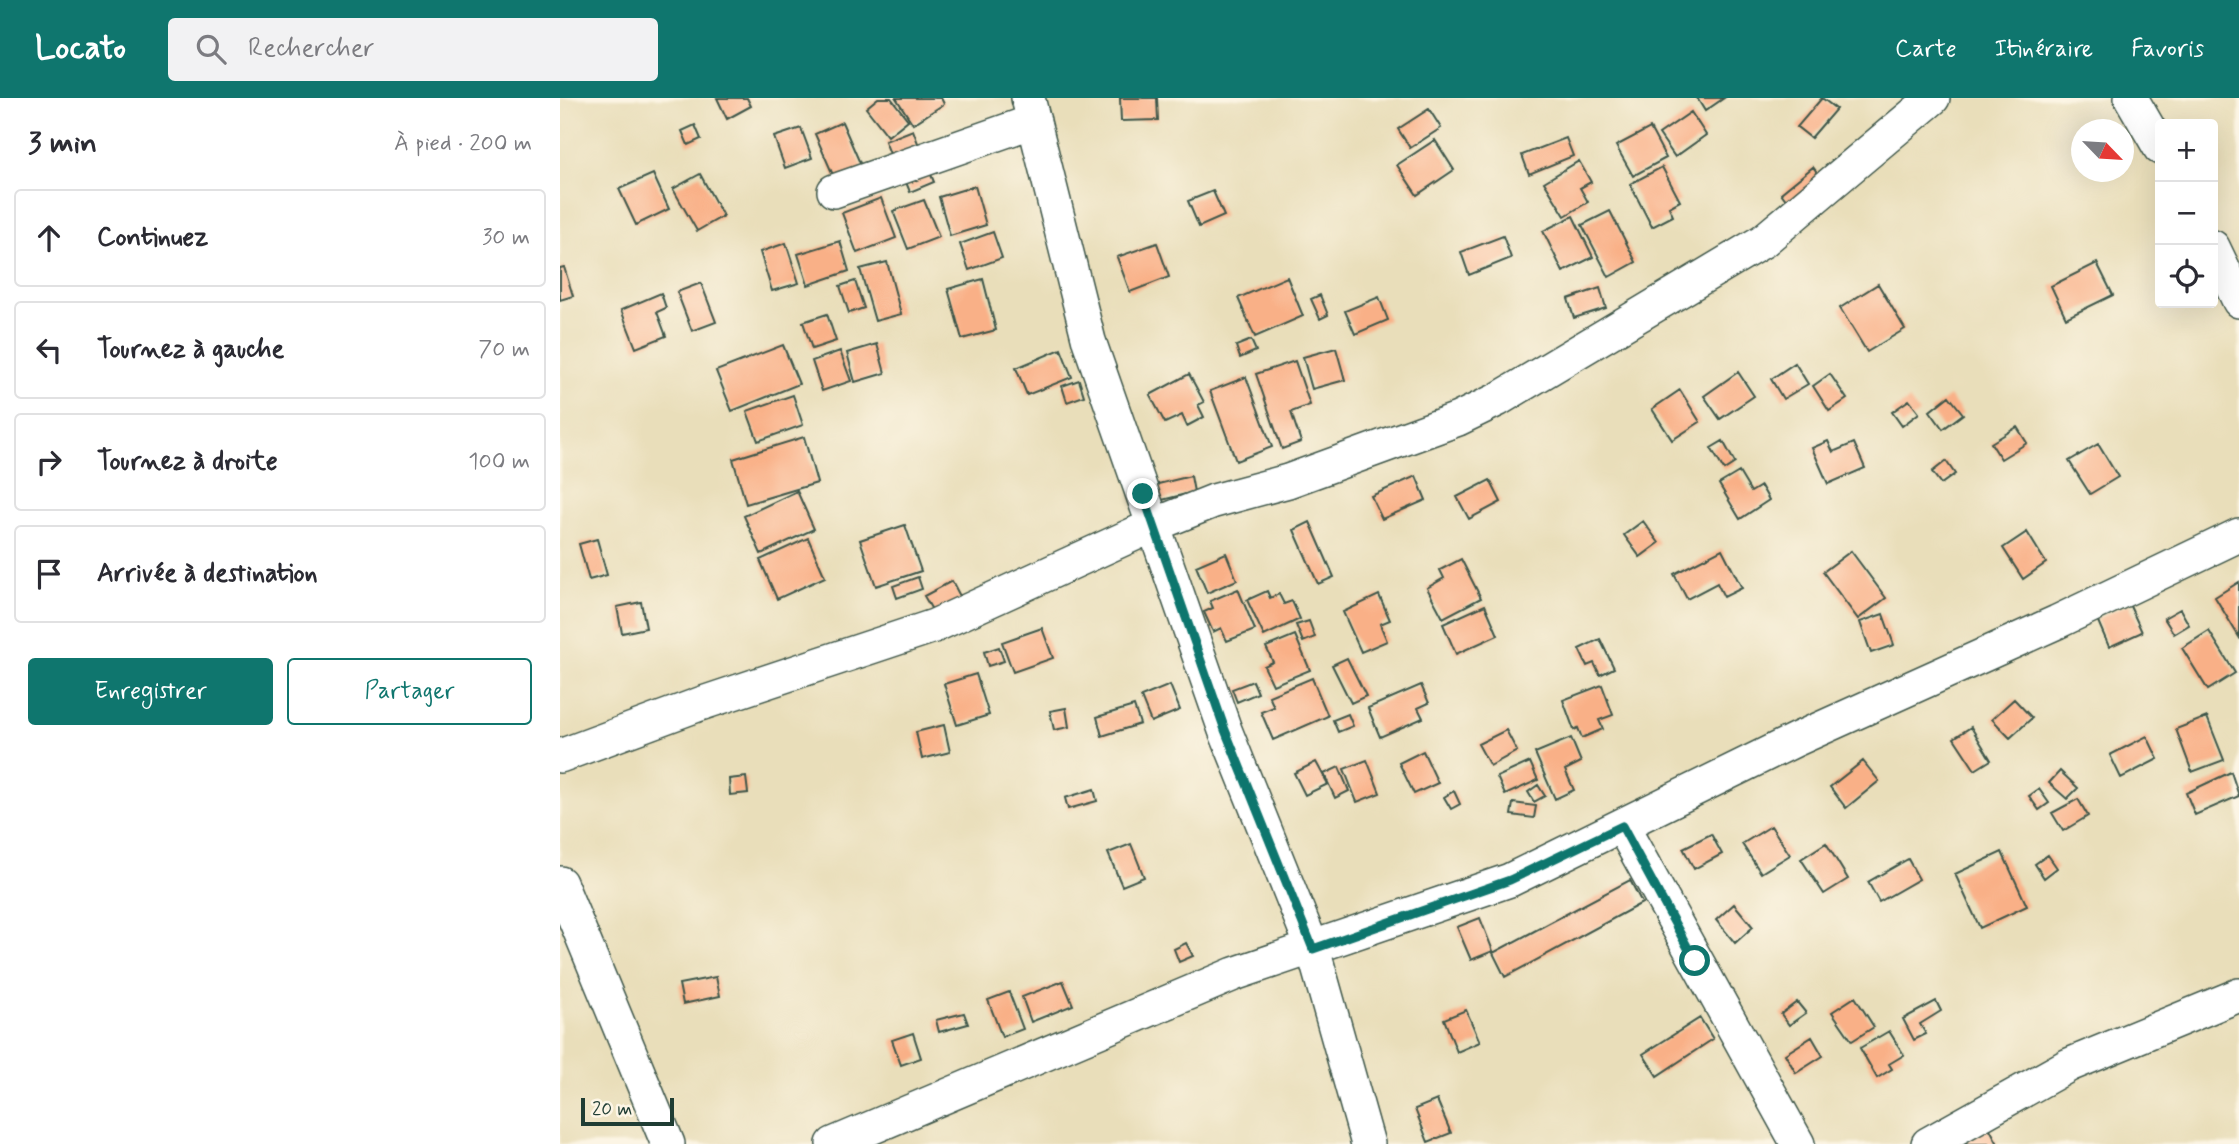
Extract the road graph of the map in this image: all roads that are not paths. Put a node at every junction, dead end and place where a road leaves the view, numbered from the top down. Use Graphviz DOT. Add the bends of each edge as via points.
graph roads {
  1 [pos="1933,98"];
  2 [pos="2131,98"];
  3 [pos="1031,109"];
  4 [pos="2155,139"];
  5 [pos="834,191"];
  6 [pos="2218,257"];
  7 [pos="2239,301"];
  8 [pos="1154,524"];
  9 [pos="2239,535"];
  10 [pos="560,756"];
  11 [pos="1622,826"];
  12 [pos="560,883"];
  13 [pos="1313,949"];
  14 [pos="2239,995"];
  15 [pos="668,1144"];
  16 [pos="833,1144"];
  17 [pos="1368,1144"];
  18 [pos="1798,1144"];
  19 [pos="1928,1144"];
  1 -- 8 [label="street" via="1763,241 1497,400 1458,419 1288,481 1214,501"];
  2 -- 4 [label="street"];
  3 -- 5 [label="street"];
  3 -- 8 [label="street" via="1089,341"];
  6 -- 7 [label="street"];
  8 -- 10 [label="street" via="934,626"];
  8 -- 13 [label="street" via="1225,730"];
  9 -- 11 [label="street" via="1796,740"];
  11 -- 13 [label="street" via="1510,880"];
  11 -- 18 [label="street"];
  12 -- 15 [label="street"];
  13 -- 16 [label="street" via="1234,974"];
  13 -- 17 [label="street"];
  14 -- 19 [label="street" via="2069,1065"];
}
